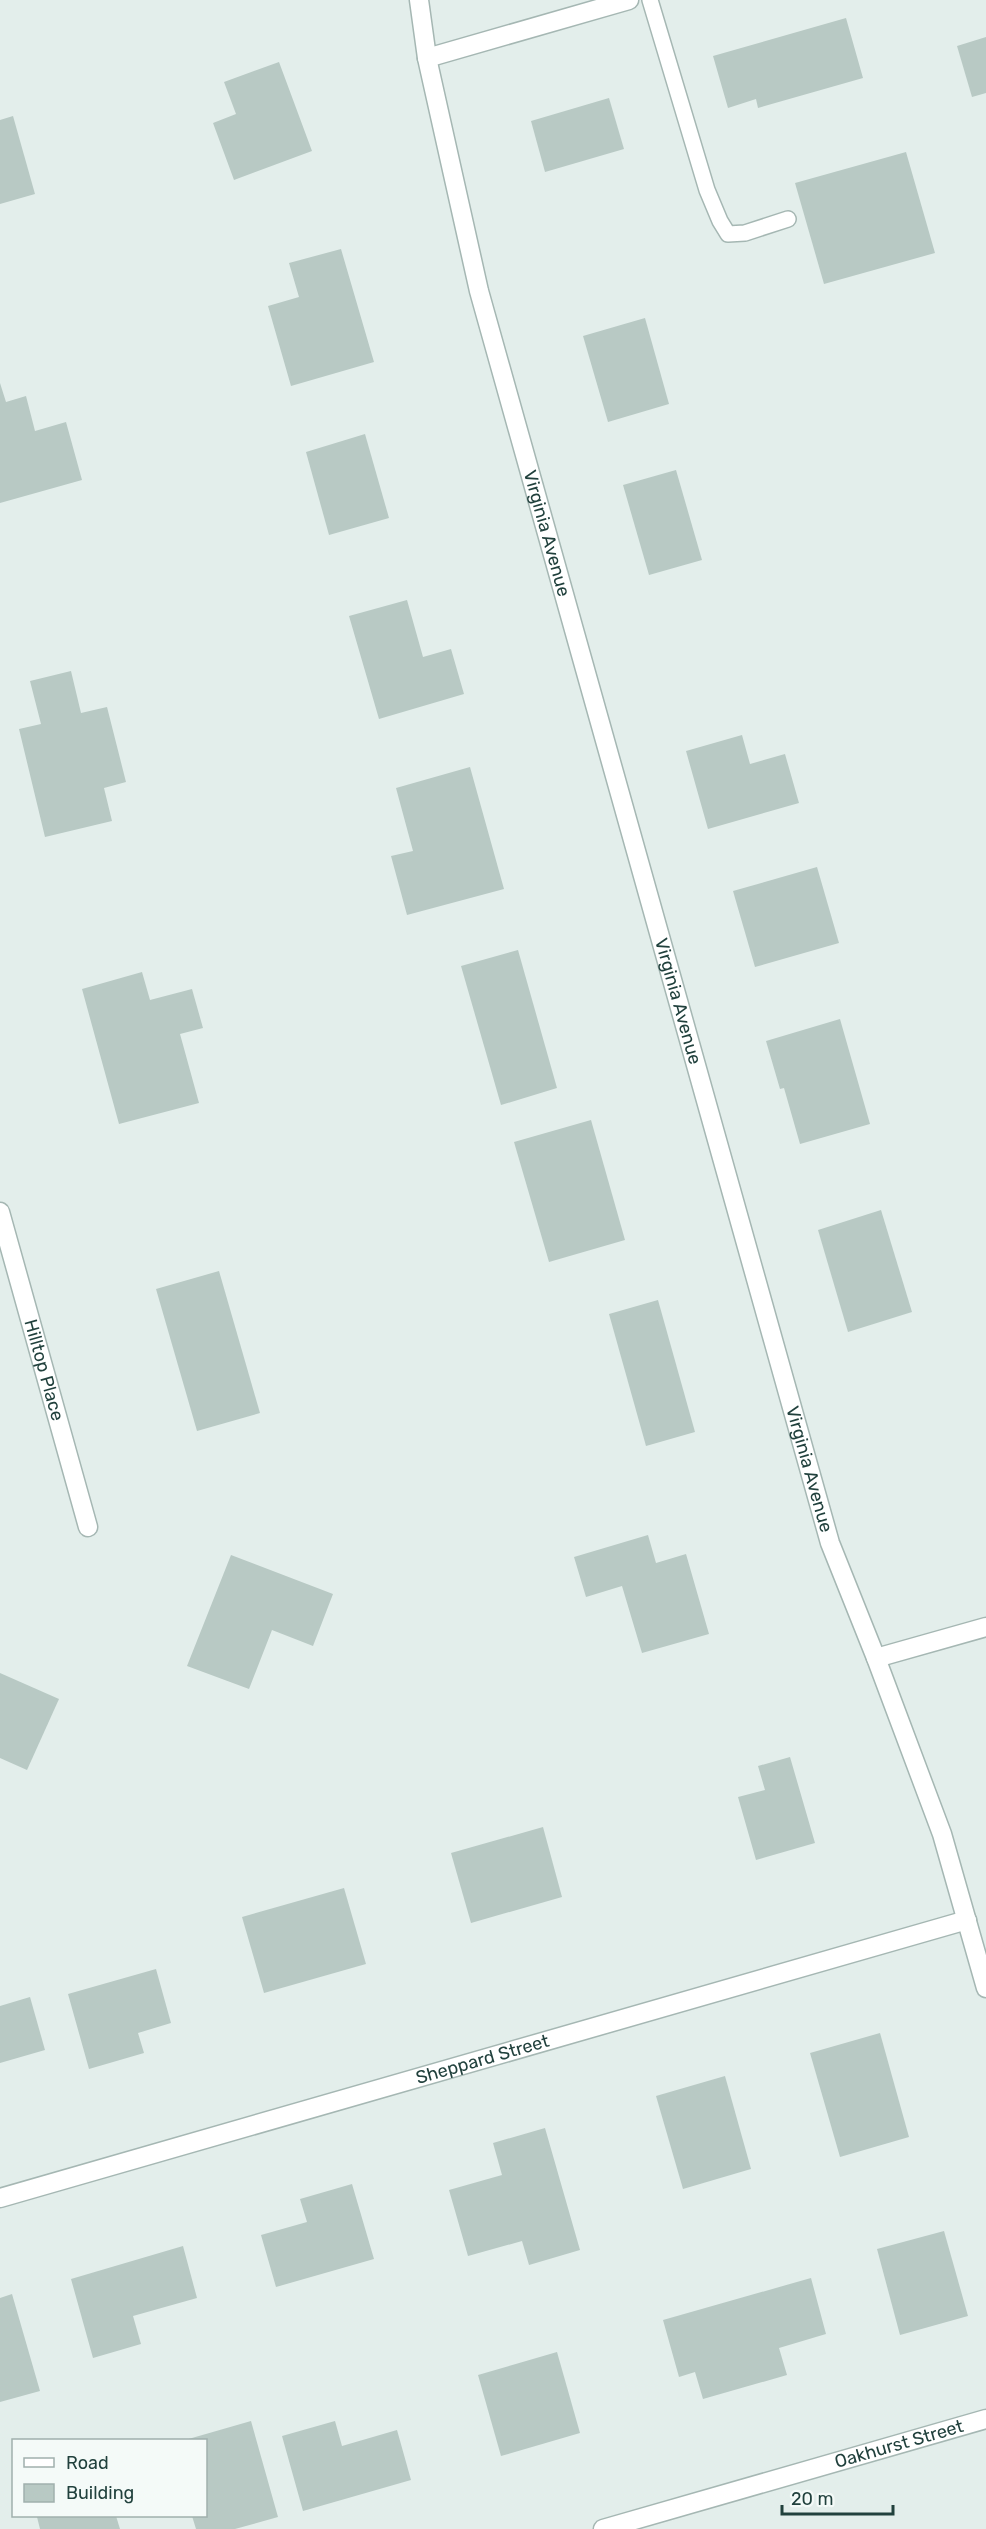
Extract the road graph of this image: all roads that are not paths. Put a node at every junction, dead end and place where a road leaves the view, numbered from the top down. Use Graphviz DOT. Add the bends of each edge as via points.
graph roads {
  1 [pos="419,0"];
  2 [pos="628,0"];
  3 [pos="650,0"];
  4 [pos="427,58"];
  5 [pos="788,219"];
  6 [pos="0,1212"];
  7 [pos="88,1527"];
  8 [pos="986,1627"];
  9 [pos="876,1658"];
  10 [pos="967,1920"];
  11 [pos="986,1988"];
  12 [pos="0,2198"];
  13 [pos="986,2419"];
  14 [pos="603,2529"];
  1 -- 4 [label="street, Virginia Avenue"];
  2 -- 4 [label="street"];
  3 -- 5 [label="lane" via="707,190 728,234 745,233"];
  4 -- 9 [label="street, Virginia Avenue" via="479,291 830,1544"];
  6 -- 7 [label="street, Hilltop Place"];
  8 -- 9 [label="street"];
  9 -- 10 [label="street, Virginia Avenue" via="942,1834"];
  10 -- 11 [label="street, Virginia Avenue"];
  10 -- 12 [label="street, Sheppard Street"];
  13 -- 14 [label="street, Oakhurst Street"];
}
